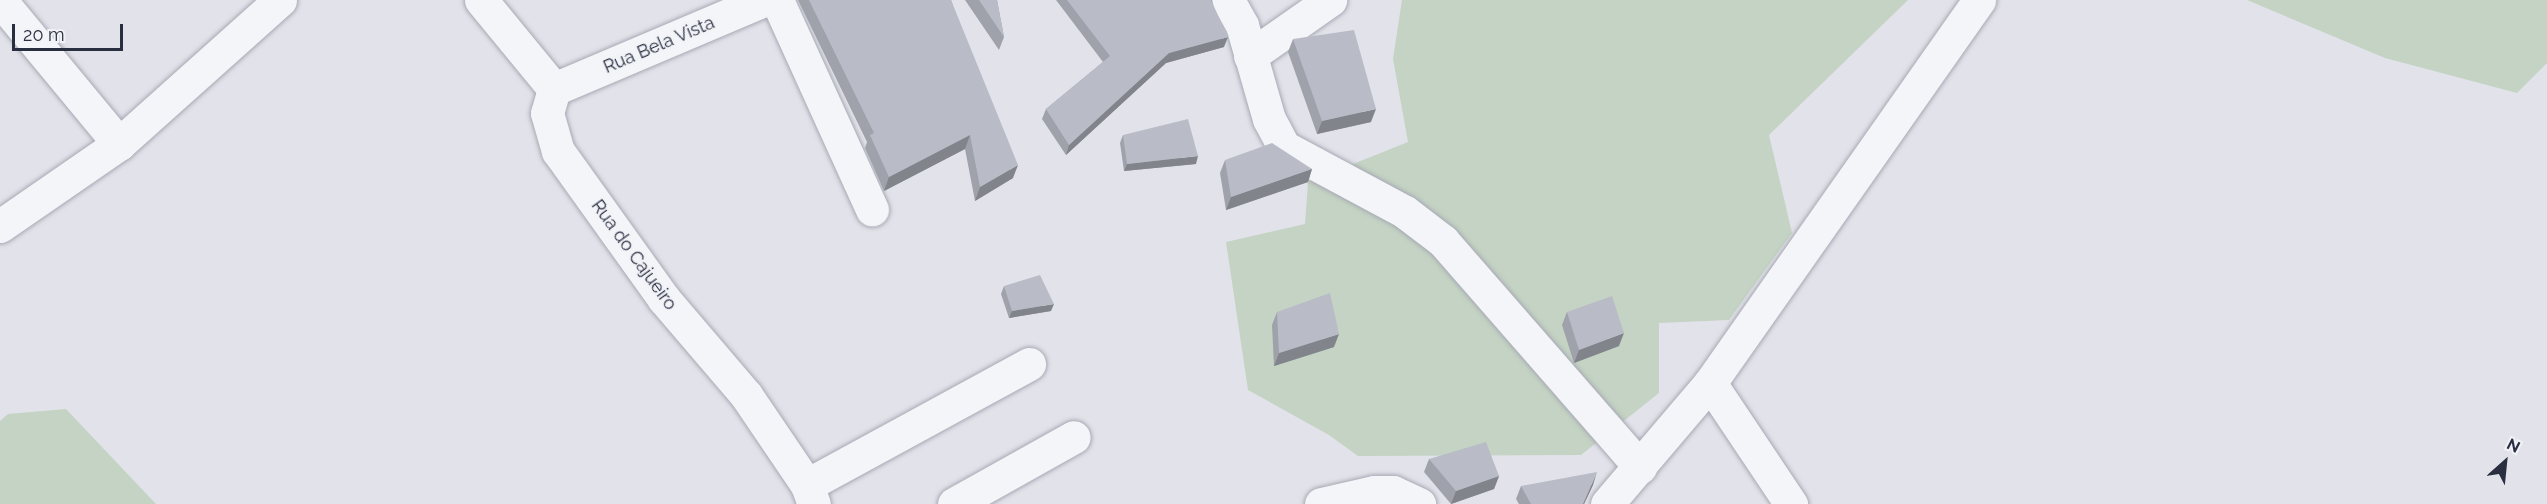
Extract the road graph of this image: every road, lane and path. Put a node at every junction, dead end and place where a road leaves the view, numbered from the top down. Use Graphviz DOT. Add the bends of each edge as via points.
graph roads {
  1 [pos="0,0"];
  2 [pos="280,0"];
  3 [pos="481,0"];
  4 [pos="764,0"];
  5 [pos="777,0"];
  6 [pos="1330,0"];
  7 [pos="1979,0"];
  8 [pos="1240,27"];
  9 [pos="554,89"];
  10 [pos="119,144"];
  11 [pos="872,209"];
  12 [pos="0,226"];
  13 [pos="1029,364"];
  14 [pos="1710,383"];
  15 [pos="1074,437"];
  16 [pos="1641,467"];
  17 [pos="811,494"];
  18 [pos="954,504"];
  19 [pos="1321,504"];
  20 [pos="1419,504"];
  21 [pos="1607,504"];
  22 [pos="1791,504"];
  1 -- 10 [label="street"];
  2 -- 10 [label="street"];
  3 -- 9 [label="street"];
  4 -- 9 [label="street, Rua Bela Vista"];
  5 -- 11 [label="street"];
  6 -- 8 [label="street"];
  7 -- 14 [label="street"];
  8 -- 16 [label="street" via="1269,119 1284,147 1405,212 1443,241"];
  9 -- 17 [label="street, Rua do Cajueiro" via="547,113 558,150 664,299 746,395"];
  10 -- 12 [label="street"];
  13 -- 17 [label="street"];
  14 -- 16 [label="street"];
  14 -- 22 [label="street"];
  15 -- 18 [label="street"];
  16 -- 21 [label="street"];
  19 -- 20 [label="street" via="1374,492 1393,492"];
}
